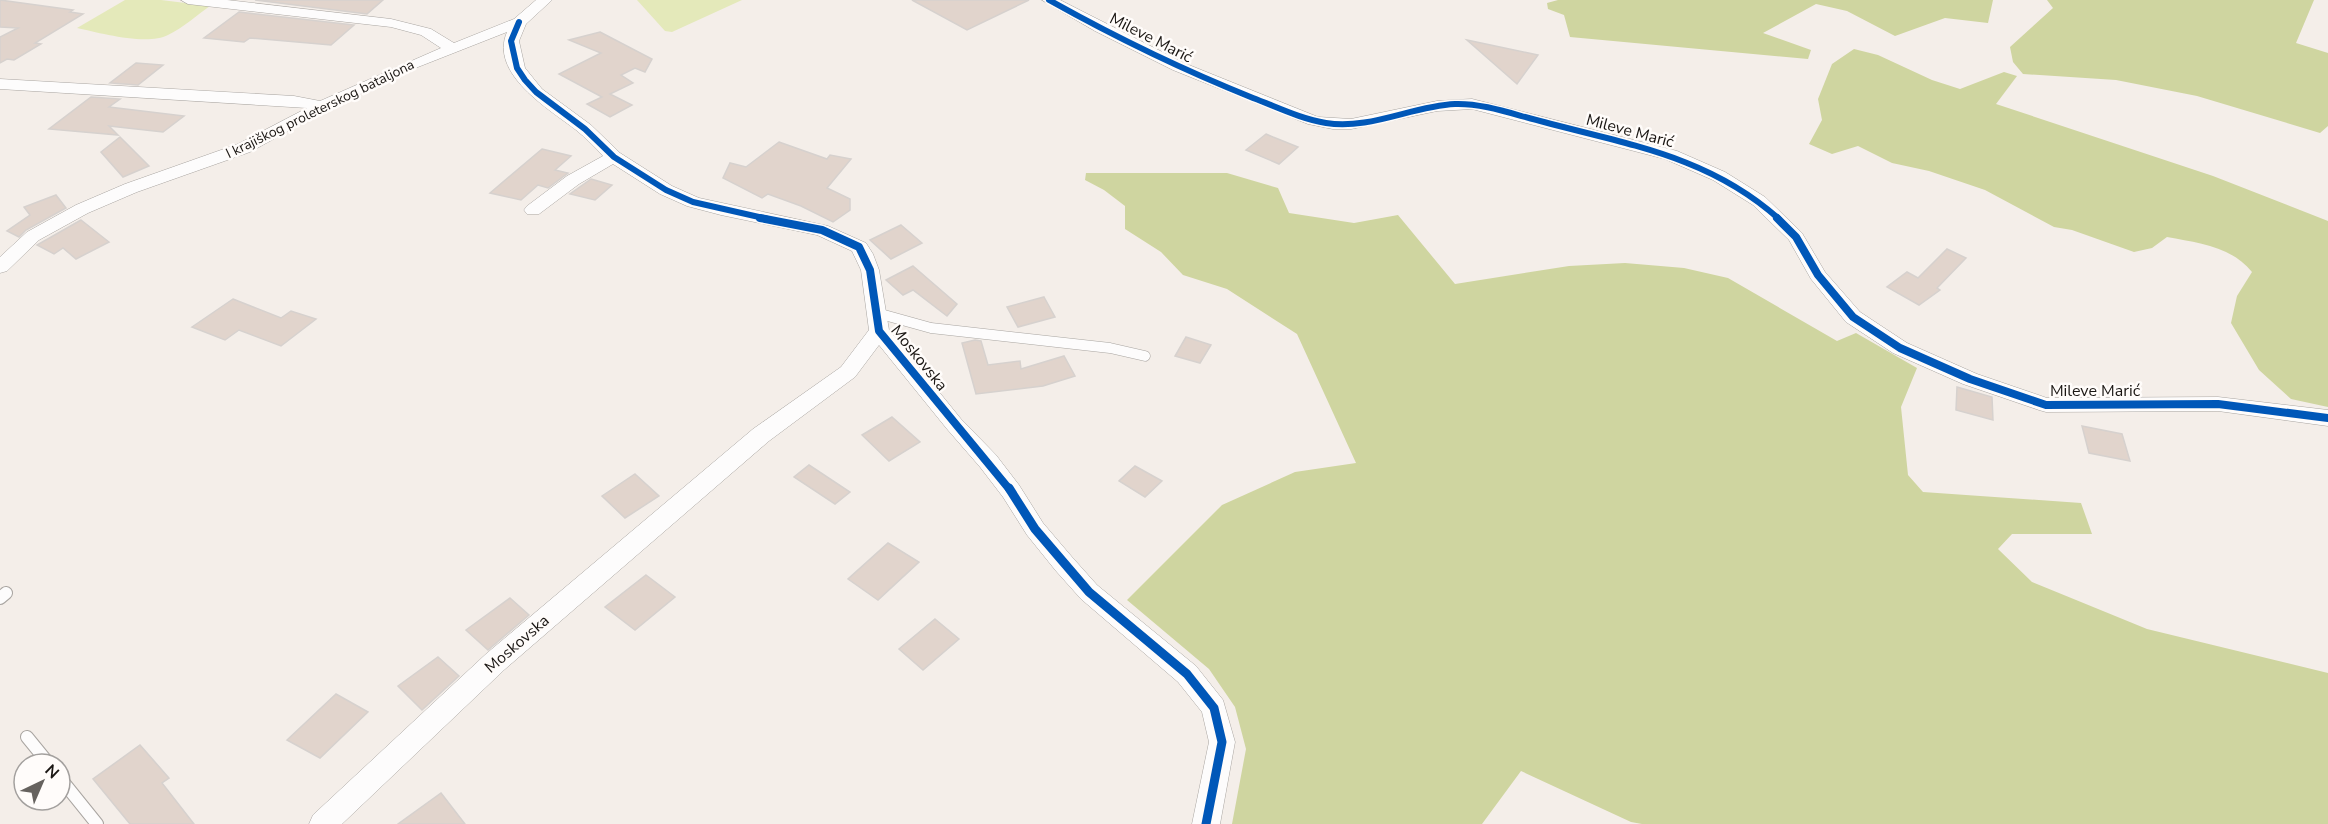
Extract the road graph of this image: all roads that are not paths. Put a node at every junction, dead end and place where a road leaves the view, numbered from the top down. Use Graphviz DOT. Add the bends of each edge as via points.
graph roads {
  1 [pos="188,0"];
  2 [pos="545,0"];
  3 [pos="1049,0"];
  4 [pos="515,32"];
  5 [pos="452,48"];
  6 [pos="0,84"];
  7 [pos="322,106"];
  8 [pos="614,157"];
  9 [pos="533,210"];
  10 [pos="0,267"];
  11 [pos="878,322"];
  12 [pos="1145,356"];
  13 [pos="2328,418"];
  14 [pos="27,737"];
  15 [pos="39,752"];
  16 [pos="72,793"];
  17 [pos="97,824"];
  18 [pos="323,824"];
  19 [pos="1206,824"];
  1 -- 5 [label="street" via="392,23 426,32"];
  2 -- 4 [label="street"];
  3 -- 13 [label="street, Mileve Marić" via="1190,74 1322,122 1369,122 1448,104 1472,104 1695,164 1759,201 1780,220 1852,317 1900,348 1970,379 2046,405 2218,404"];
  4 -- 5 [label="street, I krajiškog proleterskog bataljona"];
  4 -- 8 [label="street, Moskovska" via="517,68 525,80"];
  5 -- 7 [label="street, I krajiškog proleterskog bataljona"];
  6 -- 7 [label="street" via="294,101"];
  7 -- 10 [label="street, I krajiškog proleterskog bataljona" via="243,148 82,209 33,237"];
  8 -- 9 [label="street" via="573,180"];
  8 -- 11 [label="street, Moskovska" via="650,182 693,202 822,230 851,241 864,254 870,270"];
  11 -- 12 [label="lane" via="1110,348"];
  11 -- 18 [label="street, Moskovska" via="848,372 761,435 504,655"];
  11 -- 19 [label="street, Moskovska" via="954,424 988,460 1064,564 1089,592 1187,674 1214,708 1221,742"];
  14 -- 15 [label="lane"];
  16 -- 17 [label="lane"];
}
